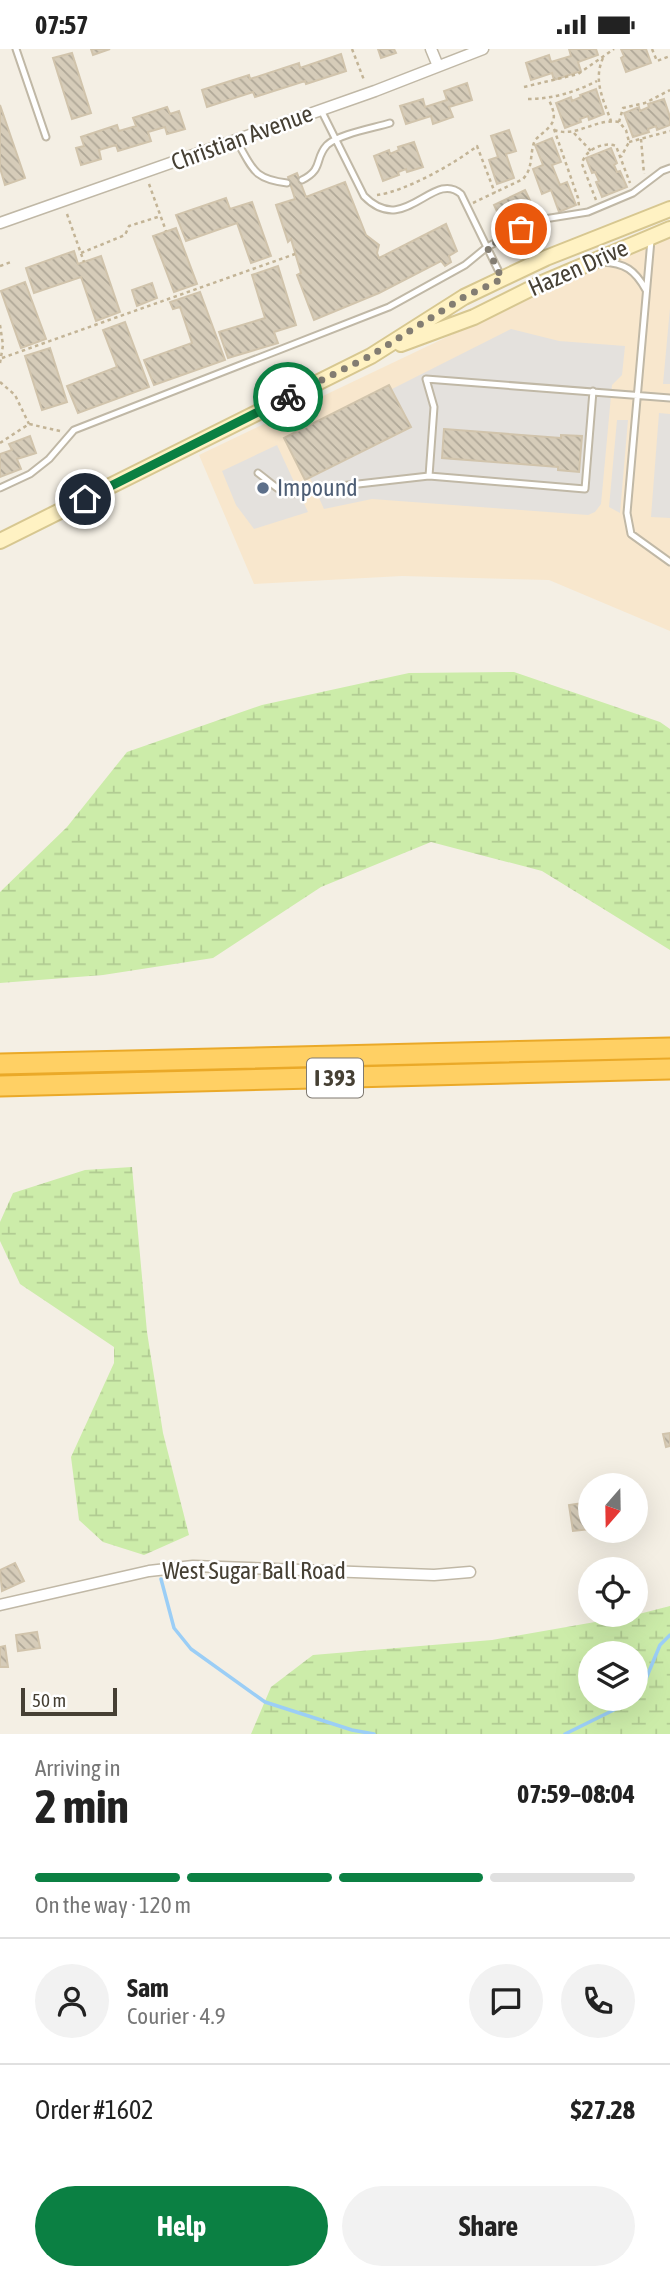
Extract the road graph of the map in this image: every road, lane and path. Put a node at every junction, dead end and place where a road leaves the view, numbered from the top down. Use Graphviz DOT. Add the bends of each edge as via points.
graph roads {
  1 [pos="16,49"];
  2 [pos="352,49"];
  3 [pos="432,49"];
  4 [pos="483,49"];
  5 [pos="614,49"];
  6 [pos="652,49"];
  7 [pos="604,56"];
  8 [pos="670,56"];
  9 [pos="438,66"];
  10 [pos="364,80"];
  11 [pos="597,81"];
  12 [pos="524,87"];
  13 [pos="670,90"];
  14 [pos="528,99"];
  15 [pos="549,100"];
  16 [pos="321,110"];
  17 [pos="611,121"];
  18 [pos="618,122"];
  19 [pos="390,123"];
  20 [pos="553,128"];
  21 [pos="670,131"];
  22 [pos="573,133"];
  23 [pos="46,137"];
  24 [pos="641,139"];
  25 [pos="236,140"];
  26 [pos="335,140"];
  27 [pos="629,142"];
  28 [pos="591,151"];
  29 [pos="621,157"];
  30 [pos="670,168"];
  31 [pos="302,180"];
  32 [pos="287,183"];
  33 [pos="149,184"];
  34 [pos="645,185"];
  35 [pos="495,193"];
  36 [pos="634,193"];
  37 [pos="364,196"];
  38 [pos="485,197"];
  39 [pos="599,208"];
  40 [pos="670,209"];
  41 [pos="67,214"];
  42 [pos="578,215"];
  43 [pos="160,216"];
  44 [pos="0,223"];
  45 [pos="670,229"];
  46 [pos="166,231"];
  47 [pos="652,237"];
  48 [pos="487,247"];
  49 [pos="81,253"];
  50 [pos="295,254"];
  51 [pos="592,261"];
  52 [pos="11,262"];
  53 [pos="84,262"];
  54 [pos="0,266"];
  55 [pos="502,279"];
  56 [pos="647,291"];
  57 [pos="0,325"];
  58 [pos="370,356"];
  59 [pos="2,358"];
  60 [pos="0,363"];
  61 [pos="0,382"];
  62 [pos="593,391"];
  63 [pos="637,395"];
  64 [pos="670,398"];
  65 [pos="29,424"];
  66 [pos="71,433"];
  67 [pos="0,443"];
  68 [pos="258,473"];
  69 [pos="429,476"];
  70 [pos="0,488"];
  71 [pos="0,541"];
  72 [pos="670,562"];
  73 [pos="670,1048"];
  74 [pos="0,1064"];
  75 [pos="670,1069"];
  76 [pos="0,1088"];
  77 [pos="470,1572"];
  78 [pos="0,1605"];
  1 -- 23 [label="lane"];
  2 -- 10 [label="path"];
  3 -- 9 [label="street"];
  4 -- 9 [label="street, Christian Avenue"];
  5 -- 7 [label="path"];
  6 -- 8 [label="path" via="657,61"];
  7 -- 11 [label="path"];
  7 -- 12 [label="path" via="578,74"];
  9 -- 16 [label="street, Christian Avenue"];
  11 -- 15 [label="path"];
  11 -- 17 [label="path"];
  13 -- 18 [label="path" via="623,108"];
  14 -- 15 [label="path"];
  15 -- 20 [label="path" via="555,115"];
  16 -- 25 [label="street, Christian Avenue"];
  16 -- 26 [label="lane"];
  17 -- 18 [label="path"];
  17 -- 22 [label="path" via="596,122"];
  18 -- 27 [label="path"];
  19 -- 26 [label="lane"];
  20 -- 22 [label="path"];
  20 -- 35 [label="path" via="534,140 527,175"];
  20 -- 42 [label="path" via="578,198"];
  21 -- 24 [label="path"];
  22 -- 28 [label="path"];
  24 -- 27 [label="path"];
  24 -- 34 [label="path"];
  25 -- 32 [label="lane" via="261,177"];
  25 -- 44 [label="street, Christian Avenue"];
  26 -- 31 [label="lane" via="324,149 316,170"];
  26 -- 37 [label="lane"];
  27 -- 29 [label="path"];
  28 -- 29 [label="path" via="612,144"];
  28 -- 39 [label="path" via="582,164"];
  29 -- 36 [label="path"];
  30 -- 34 [label="lane"];
  33 -- 43 [label="path"];
  34 -- 36 [label="lane"];
  35 -- 37 [label="path" via="477,146 393,191"];
  35 -- 38 [label="path"];
  36 -- 39 [label="lane"];
  37 -- 48 [label="lane" via="377,209 392,211 444,188 456,189"];
  39 -- 42 [label="lane"];
  40 -- 55 [label="street, Hazen Drive"];
  41 -- 49 [label="path"];
  42 -- 48 [label="lane" via="538,220"];
  43 -- 46 [label="path"];
  43 -- 49 [label="path" via="129,226 125,235"];
  45 -- 47 [label="street, Hazen Drive"];
  47 -- 51 [label="street, Hazen Drive"];
  47 -- 56 [label="lane"];
  48 -- 55 [label="lane"];
  48 -- 66 [label="lane" via="465,265 389,307"];
  49 -- 53 [label="path"];
  50 -- 59 [label="path"];
  51 -- 56 [label="lane" via="625,265"];
  51 -- 58 [label="street, Hazen Drive" via="474,317"];
  52 -- 54 [label="path"];
  55 -- 58 [label="street, Hazen Drive" via="464,297"];
  56 -- 63 [label="lane"];
  57 -- 59 [label="path"];
  58 -- 71 [label="street, Hazen Drive"];
  59 -- 60 [label="path"];
  61 -- 65 [label="path" via="15,395"];
  62 -- 63 [label="lane"];
  62 -- 69 [label="lane" via="585,489"];
  62 -- 69 [label="lane" via="426,379 434,407"];
  63 -- 64 [label="lane"];
  63 -- 72 [label="lane" via="628,527 640,542"];
  65 -- 66 [label="path"];
  65 -- 67 [label="path"];
  66 -- 70 [label="lane" via="30,474"];
  68 -- 69 [label="lane" via="288,496"];
  73 -- 74 [label="highway, I 393"];
  75 -- 76 [label="highway, I 393"];
  77 -- 78 [label="street, West Sugar Ball Road" via="193,1566 90,1583"];
}
